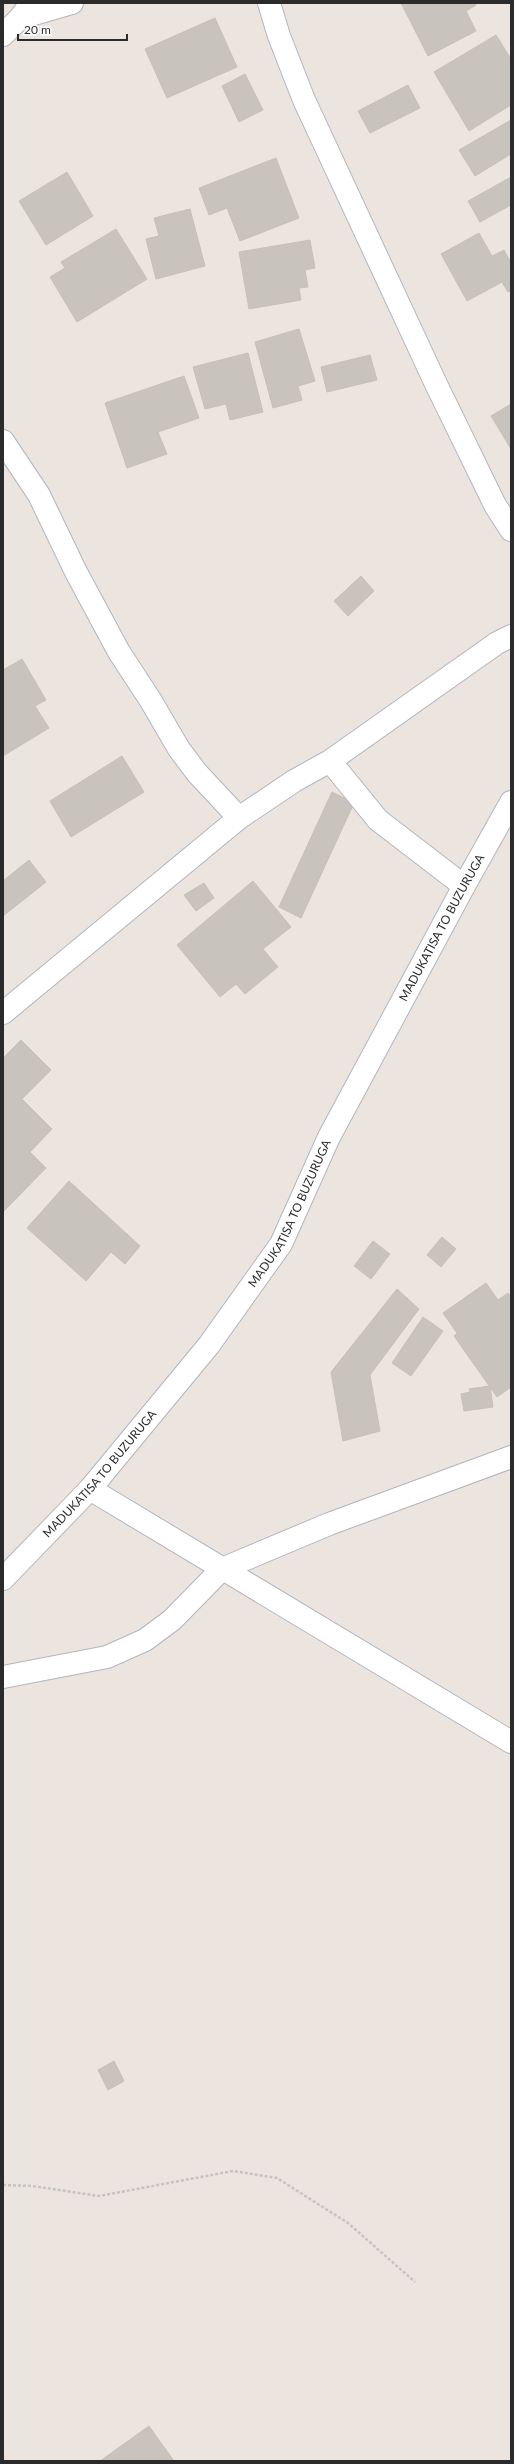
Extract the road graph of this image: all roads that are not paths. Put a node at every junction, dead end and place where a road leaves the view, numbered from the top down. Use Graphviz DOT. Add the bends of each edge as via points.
graph roads {
  1 [pos="72,3"];
  2 [pos="269,3"];
  3 [pos="25,11"];
  4 [pos="3,34"];
  5 [pos="3,441"];
  6 [pos="511,530"];
  7 [pos="511,636"];
  8 [pos="330,761"];
  9 [pos="511,802"];
  10 [pos="239,818"];
  11 [pos="464,886"];
  12 [pos="3,1013"];
  13 [pos="511,1457"];
  14 [pos="90,1489"];
  15 [pos="222,1569"];
  16 [pos="3,1579"];
  17 [pos="3,1677"];
  18 [pos="511,1742"];
  1 -- 3 [label="street"];
  2 -- 6 [label="street" via="304,100 440,391 495,505"];
  3 -- 4 [label="street"];
  5 -- 10 [label="street" via="39,495 119,652 179,749 197,773"];
  7 -- 8 [label="street" via="497,643"];
  8 -- 10 [label="street" via="294,781"];
  8 -- 11 [label="street" via="378,820"];
  9 -- 11 [label="street, MADUKATISA TO BUZURUGA"];
  10 -- 12 [label="street"];
  11 -- 14 [label="street, MADUKATISA TO BUZURUGA" via="329,1137 280,1244 209,1345"];
  13 -- 15 [label="street" via="329,1524"];
  14 -- 15 [label="street"];
  14 -- 16 [label="street, MADUKATISA TO BUZURUGA"];
  15 -- 17 [label="street" via="172,1620 145,1640 106,1657"];
  15 -- 18 [label="street"];
}
